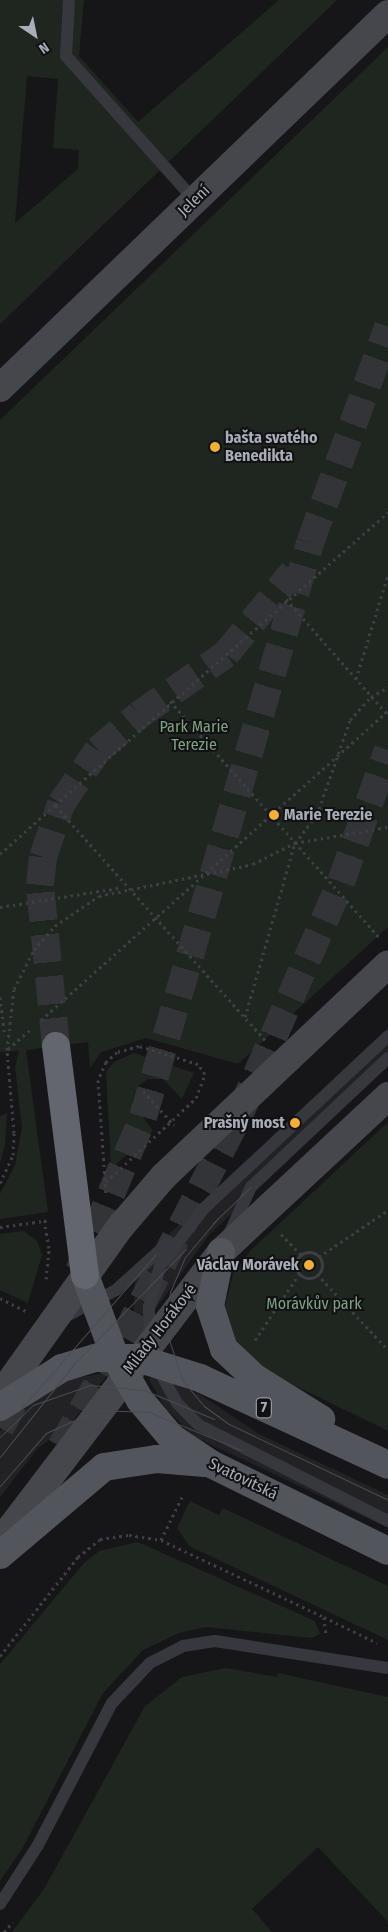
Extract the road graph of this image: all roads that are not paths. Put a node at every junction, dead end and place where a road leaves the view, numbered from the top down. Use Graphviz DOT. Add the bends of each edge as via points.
graph roads {
  1 [pos="69,0"];
  2 [pos="388,14"];
  3 [pos="195,201"];
  4 [pos="0,388"];
  5 [pos="385,952"];
  6 [pos="388,1036"];
  7 [pos="56,1046"];
  8 [pos="388,1058"];
  9 [pos="388,1096"];
  10 [pos="204,1208"];
  11 [pos="221,1252"];
  12 [pos="85,1275"];
  13 [pos="94,1302"];
  14 [pos="39,1319"];
  15 [pos="136,1358"];
  16 [pos="0,1396"];
  17 [pos="0,1407"];
  18 [pos="388,1460"];
  19 [pos="211,1464"];
  20 [pos="388,1465"];
  21 [pos="388,1521"];
  22 [pos="0,1542"];
  23 [pos="388,1550"];
  24 [pos="0,1555"];
  25 [pos="388,1668"];
  26 [pos="0,1904"];
  1 -- 3 [label="lane" via="66,56"];
  2 -- 3 [label="main road, Jelení"];
  3 -- 4 [label="main road, Jelení"];
  5 -- 12 [label="main road" via="130,1214"];
  6 -- 10 [label="lane"];
  7 -- 12 [label="highway"];
  8 -- 11 [label="lane" via="251,1187"];
  9 -- 11 [label="main road, Milady Horákové"];
  10 -- 13 [label="lane" via="133,1276"];
  10 -- 15 [label="lane" via="160,1266"];
  11 -- 15 [label="main road, Milady Horákové"];
  11 -- 18 [label="main road" via="210,1306 224,1349 255,1378"];
  12 -- 13 [label="main road, Svatovítská"];
  12 -- 14 [label="main road"];
  13 -- 14 [label="lane"];
  13 -- 15 [label="main road, Svatovítská"];
  14 -- 16 [label="main road"];
  15 -- 17 [label="main road" via="62,1368"];
  15 -- 19 [label="main road, Svatovítská" via="158,1423"];
  15 -- 20 [label="main road, 7"];
  15 -- 21 [label="lane" via="199,1425"];
  15 -- 22 [label="main road, Milady Horákové"];
  19 -- 23 [label="main road, Svatovítská"];
  19 -- 24 [label="main road" via="157,1459 104,1466"];
  25 -- 26 [label="lane" via="323,1655 215,1641 183,1646 140,1671 112,1703 38,1845"];
}
